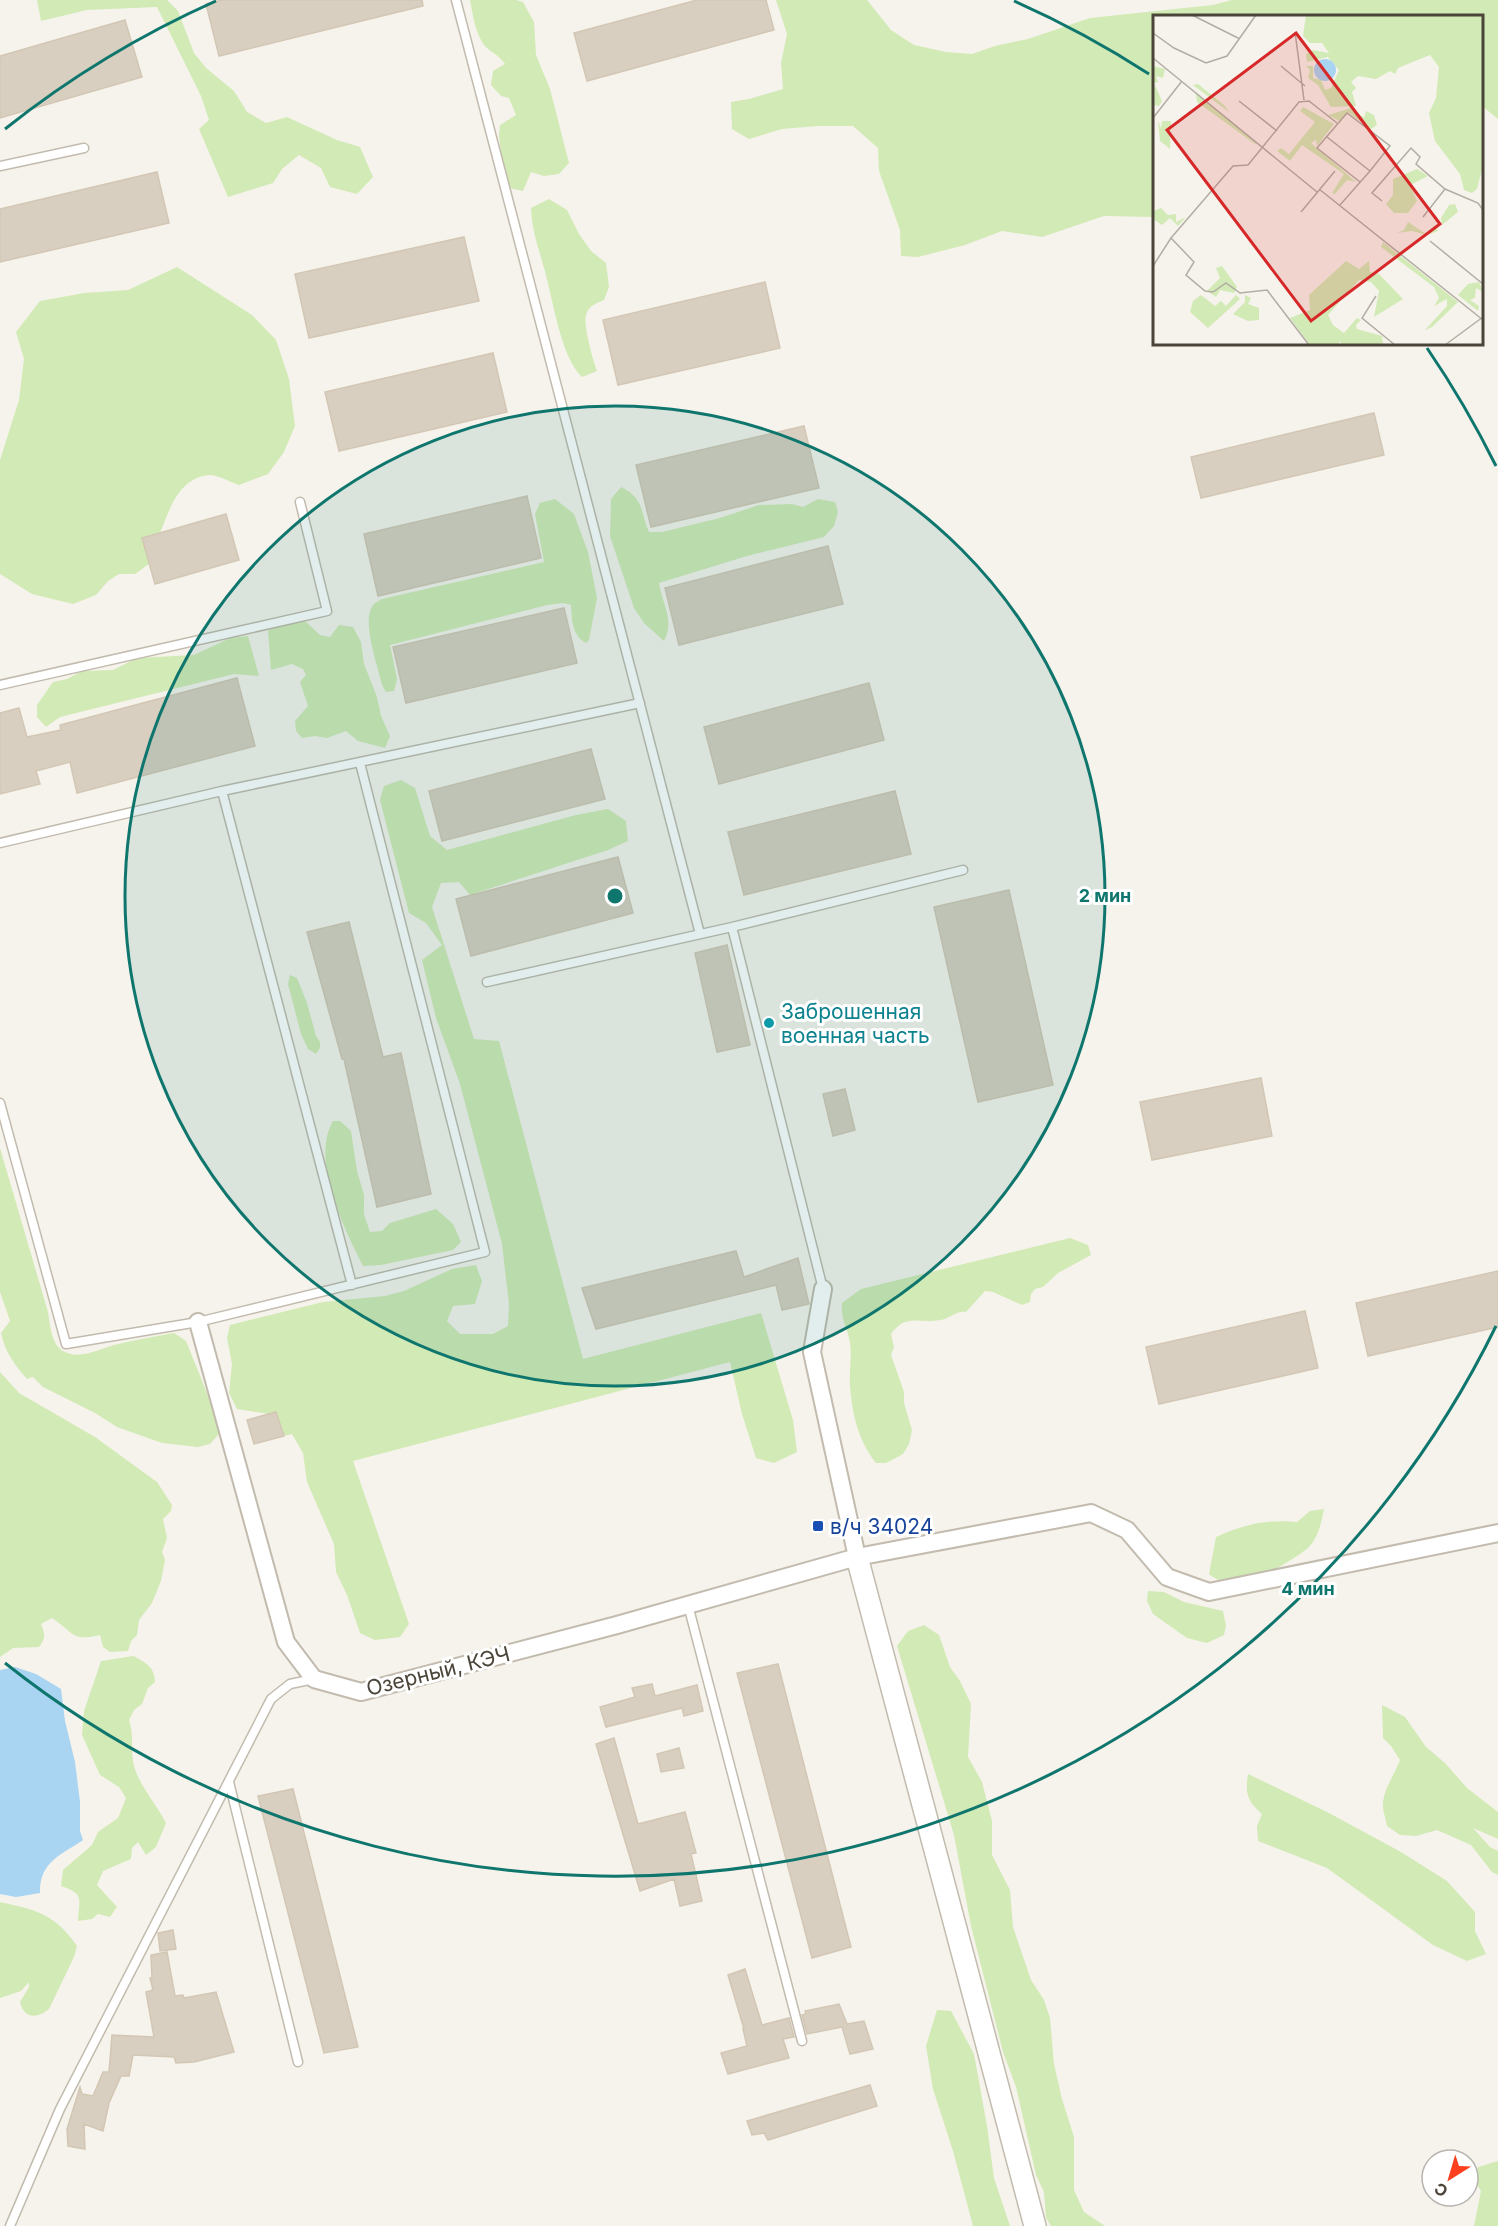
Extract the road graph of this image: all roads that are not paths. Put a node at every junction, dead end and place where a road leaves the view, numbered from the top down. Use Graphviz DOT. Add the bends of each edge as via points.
graph roads {
  1 [pos="456,0"];
  2 [pos="84,148"];
  3 [pos="0,166"];
  4 [pos="300,502"];
  5 [pos="0,685"];
  6 [pos="640,703"];
  7 [pos="360,763"];
  8 [pos="222,791"];
  9 [pos="0,843"];
  10 [pos="963,870"];
  11 [pos="732,927"];
  12 [pos="700,934"];
  13 [pos="487,982"];
  14 [pos="0,1103"];
  15 [pos="352,1285"];
  16 [pos="823,1289"];
  17 [pos="198,1322"];
  18 [pos="1498,1533"];
  19 [pos="857,1557"];
  20 [pos="688,1605"];
  21 [pos="314,1679"];
  22 [pos="229,1782"];
  23 [pos="802,2041"];
  24 [pos="298,2062"];
  25 [pos="10,2226"];
  26 [pos="1035,2226"];
  1 -- 6 [label="lane"];
  2 -- 3 [label="lane"];
  4 -- 5 [label="lane" via="327,611"];
  6 -- 7 [label="lane"];
  6 -- 12 [label="lane"];
  7 -- 8 [label="lane"];
  7 -- 15 [label="lane" via="485,1252"];
  8 -- 9 [label="lane"];
  8 -- 15 [label="lane"];
  10 -- 11 [label="lane"];
  11 -- 12 [label="lane"];
  11 -- 16 [label="lane"];
  12 -- 13 [label="lane"];
  14 -- 17 [label="lane" via="66,1344"];
  15 -- 17 [label="lane"];
  16 -- 19 [label="street" via="812,1352"];
  17 -- 21 [label="street" via="286,1642"];
  18 -- 19 [label="street, Озерный, КЭЧ" via="1209,1592 1167,1576 1127,1530 1091,1514"];
  19 -- 20 [label="street, Озерный, КЭЧ"];
  19 -- 26 [label="street"];
  20 -- 21 [label="street, Озерный, КЭЧ" via="361,1692"];
  20 -- 23 [label="lane"];
  21 -- 22 [label="lane" via="290,1684 271,1699"];
  22 -- 24 [label="lane"];
  22 -- 25 [label="lane" via="60,2109"];
}
